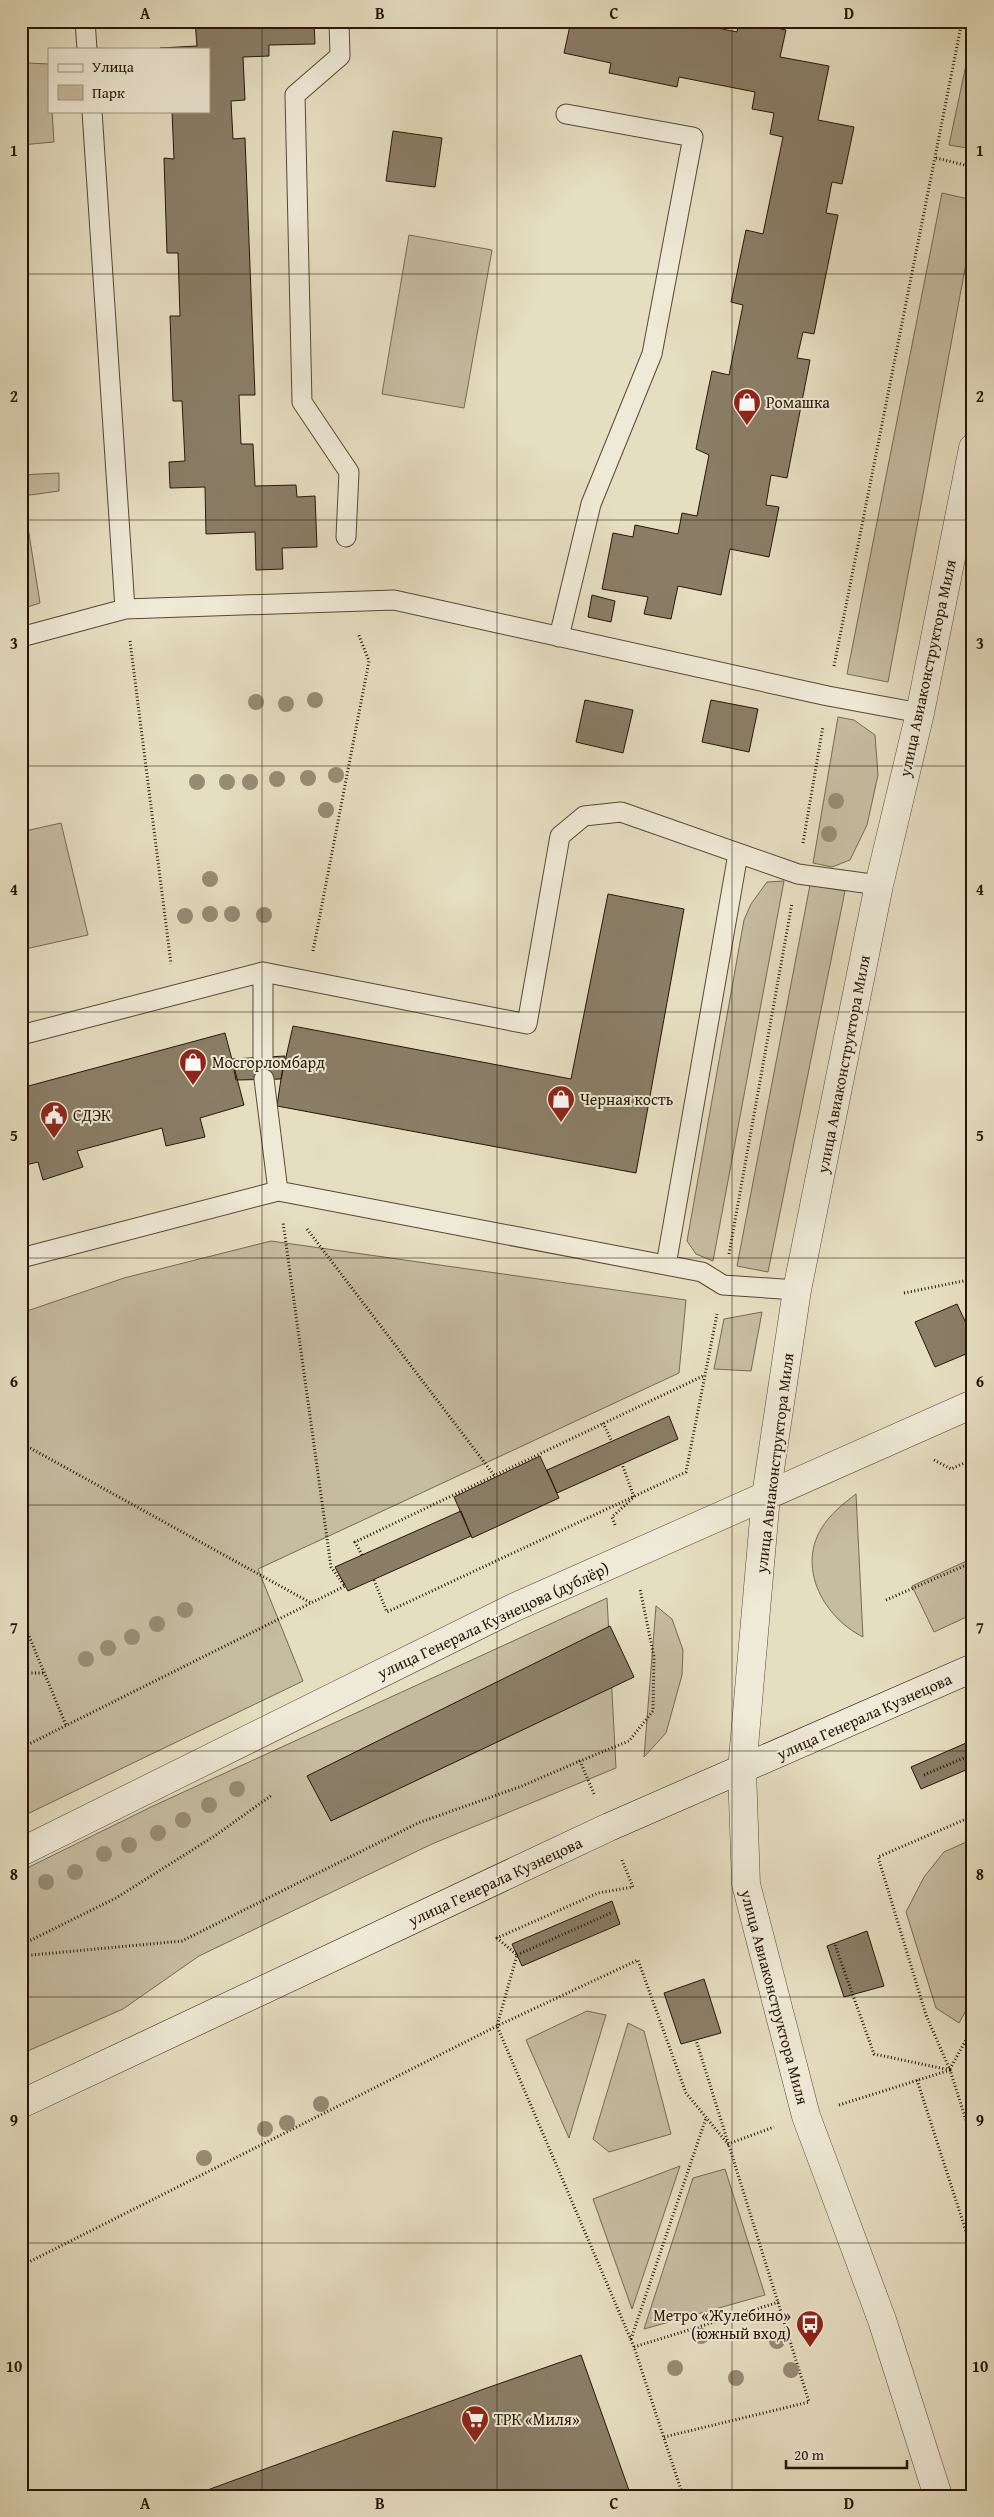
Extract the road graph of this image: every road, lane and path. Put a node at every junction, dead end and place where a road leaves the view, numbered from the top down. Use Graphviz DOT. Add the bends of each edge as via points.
graph roads {
  1 [pos="85,21"];
  2 [pos="339,21"];
  3 [pos="87,48"];
  4 [pos="92,112"];
  5 [pos="566,114"];
  6 [pos="936,158"];
  7 [pos="973,167"];
  8 [pos="973,448"];
  9 [pos="346,537"];
  10 [pos="345,602"];
  11 [pos="126,609"];
  12 [pos="21,637"];
  13 [pos="559,637"];
  14 [pos="920,714"];
  15 [pos="738,854"];
  16 [pos="879,885"];
  17 [pos="263,972"];
  18 [pos="308,980"];
  19 [pos="175,995"];
  20 [pos="21,1035"];
  21 [pos="263,1057"];
  22 [pos="264,1080"];
  23 [pos="278,1191"];
  24 [pos="21,1258"];
  25 [pos="666,1264"];
  26 [pos="973,1279"];
  27 [pos="797,1290"];
  28 [pos="904,1293"];
  29 [pos="973,1322"];
  30 [pos="966,1325"];
  31 [pos="705,1375"];
  32 [pos="973,1404"];
  33 [pos="603,1423"];
  34 [pos="612,1442"];
  35 [pos="21,1443"];
  36 [pos="973,1459"];
  37 [pos="934,1460"];
  38 [pos="622,1464"];
  39 [pos="494,1476"];
  40 [pos="766,1496"];
  41 [pos="634,1497"];
  42 [pos="362,1555"];
  43 [pos="973,1562"];
  44 [pos="374,1580"];
  45 [pos="886,1600"];
  46 [pos="311,1603"];
  47 [pos="387,1612"];
  48 [pos="21,1617"];
  49 [pos="973,1668"];
  50 [pos="21,1673"];
  51 [pos="44,1673"];
  52 [pos="66,1725"];
  53 [pos="21,1748"];
  54 [pos="973,1754"];
  55 [pos="580,1761"];
  56 [pos="742,1770"];
  57 [pos="924,1775"];
  58 [pos="272,1795"];
  59 [pos="973,1816"];
  60 [pos="21,1852"];
  61 [pos="613,1912"];
  62 [pos="21,1945"];
  63 [pos="835,1945"];
  64 [pos="517,1955"];
  65 [pos="21,1956"];
  66 [pos="973,2027"];
  67 [pos="696,2040"];
  68 [pos="950,2070"];
  69 [pos="918,2080"];
  70 [pos="21,2104"];
  71 [pos="806,2116"];
  72 [pos="706,2118"];
  73 [pos="973,2142"];
  74 [pos="728,2144"];
  75 [pos="556,2161"];
  76 [pos="973,2253"];
  77 [pos="21,2266"];
  78 [pos="779,2302"];
  79 [pos="630,2340"];
  80 [pos="634,2347"];
  81 [pos="664,2437"];
  82 [pos="683,2496"];
  83 [pos="938,2496"];
  1 -- 3 [label="lane"];
  2 -- 9 [label="lane" via="340,56 295,95 295,105 302,402 349,472"];
  4 -- 11 [label="lane"];
  5 -- 13 [label="lane" via="693,137 652,354 591,504"];
  6 -- 7 [label="path"];
  8 -- 14 [label="street, улица Авиаконструктора Миля"];
  10 -- 11 [label="lane"];
  10 -- 13 [label="lane" via="394,600"];
  10 -- 18 [label="path" via="370,662"];
  11 -- 12 [label="lane"];
  11 -- 19 [label="path"];
  13 -- 14 [label="lane"];
  14 -- 16 [label="street, улица Авиаконструктора Миля"];
  15 -- 16 [label="lane" via="798,874"];
  15 -- 18 [label="lane" via="622,812 584,816 560,836 526,1024"];
  15 -- 25 [label="lane"];
  16 -- 27 [label="street, улица Авиаконструктора Миля"];
  17 -- 18 [label="lane"];
  17 -- 19 [label="lane"];
  17 -- 21 [label="lane"];
  19 -- 20 [label="lane"];
  22 -- 23 [label="lane"];
  23 -- 24 [label="lane"];
  23 -- 25 [label="lane"];
  23 -- 39 [label="path"];
  23 -- 46 [label="path" via="331,1567 345,1586"];
  25 -- 27 [label="lane" via="702,1272 723,1285"];
  26 -- 28 [label="path"];
  27 -- 40 [label="street, улица Авиаконструктора Миля"];
  29 -- 30 [label="path"];
  31 -- 33 [label="path"];
  32 -- 40 [label="street, улица Генерала Кузнецова (дублёр)"];
  33 -- 34 [label="path"];
  33 -- 39 [label="path"];
  35 -- 46 [label="path"];
  36 -- 37 [label="path" via="951,1469"];
  38 -- 41 [label="path"];
  39 -- 42 [label="path" via="354,1542"];
  40 -- 56 [label="street, улица Авиаконструктора Миля"];
  40 -- 60 [label="street, улица Генерала Кузнецова (дублёр)" via="515,1607"];
  43 -- 45 [label="path"];
  44 -- 47 [label="path"];
  46 -- 52 [label="path"];
  48 -- 51 [label="path"];
  49 -- 56 [label="street, улица Генерала Кузнецова"];
  50 -- 51 [label="path"];
  51 -- 52 [label="path"];
  52 -- 53 [label="path"];
  54 -- 57 [label="path"];
  55 -- 65 [label="path" via="522,1786 418,1823 182,1941"];
  56 -- 70 [label="street, улица Генерала Кузнецова" via="609,1827"];
  56 -- 71 [label="street, улица Авиаконструктора Миля" via="746,1884"];
  58 -- 62 [label="path" via="216,1835 116,1898"];
  59 -- 68 [label="path" via="878,1857 926,2016"];
  61 -- 64 [label="path"];
  63 -- 68 [label="path" via="874,2054"];
  66 -- 68 [label="path"];
  67 -- 74 [label="path"];
  68 -- 69 [label="path"];
  68 -- 73 [label="path"];
  69 -- 71 [label="path"];
  69 -- 76 [label="path"];
  71 -- 74 [label="path"];
  71 -- 83 [label="street, улица Авиаконструктора Миля" via="882,2320"];
  72 -- 74 [label="path"];
  72 -- 77 [label="path" via="686,2093 638,1960 497,2026"];
  72 -- 79 [label="path"];
  74 -- 78 [label="path"];
  75 -- 79 [label="path"];
  78 -- 80 [label="path"];
  78 -- 81 [label="path" via="809,2402"];
  79 -- 80 [label="path"];
  80 -- 81 [label="path"];
  81 -- 82 [label="path"];
}
